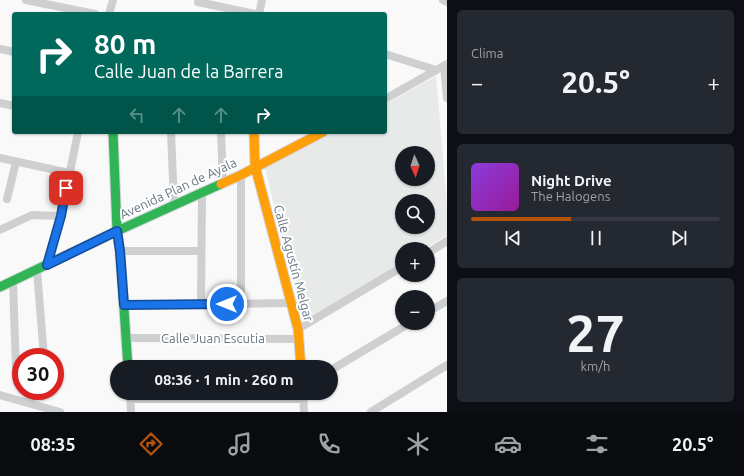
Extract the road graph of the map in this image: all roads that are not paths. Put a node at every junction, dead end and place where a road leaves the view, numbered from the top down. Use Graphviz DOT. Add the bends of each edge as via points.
graph roads {
  1 [pos="26,0"];
  2 [pos="113,0"];
  3 [pos="262,0"];
  4 [pos="443,0"];
  5 [pos="44,2"];
  6 [pos="198,2"];
  7 [pos="447,2"];
  8 [pos="87,12"];
  9 [pos="110,12"];
  10 [pos="246,12"];
  11 [pos="259,12"];
  12 [pos="0,49"];
  13 [pos="12,52"];
  14 [pos="387,54"];
  15 [pos="442,67"];
  16 [pos="387,97"];
  17 [pos="447,97"];
  18 [pos="0,103"];
  19 [pos="12,106"];
  20 [pos="78,134"];
  21 [pos="113,134"];
  22 [pos="170,134"];
  23 [pos="221,134"];
  24 [pos="254,134"];
  25 [pos="310,135"];
  26 [pos="0,158"];
  27 [pos="16,162"];
  28 [pos="255,166"];
  29 [pos="69,173"];
  30 [pos="240,175"];
  31 [pos="223,183"];
  32 [pos="202,192"];
  33 [pos="7,199"];
  34 [pos="174,204"];
  35 [pos="61,216"];
  36 [pos="0,230"];
  37 [pos="117,231"];
  38 [pos="447,241"];
  39 [pos="435,249"];
  40 [pos="120,251"];
  41 [pos="201,251"];
  42 [pos="47,265"];
  43 [pos="37,270"];
  44 [pos="395,272"];
  45 [pos="13,282"];
  46 [pos="0,287"];
  47 [pos="447,301"];
  48 [pos="292,303"];
  49 [pos="201,304"];
  50 [pos="241,304"];
  51 [pos="124,305"];
  52 [pos="435,308"];
  53 [pos="298,329"];
  54 [pos="398,330"];
  55 [pos="126,338"];
  56 [pos="299,339"];
  57 [pos="15,348"];
  58 [pos="43,348"];
  59 [pos="128,360"];
  60 [pos="300,360"];
  61 [pos="447,365"];
  62 [pos="338,366"];
  63 [pos="0,395"];
  64 [pos="130,400"];
  65 [pos="303,400"];
  66 [pos="60,412"];
  67 [pos="132,412"];
  68 [pos="304,412"];
  69 [pos="370,412"];
  1 -- 5 [label="street"];
  2 -- 9 [label="street"];
  3 -- 11 [label="street"];
  4 -- 7 [label="street"];
  5 -- 8 [label="street"];
  6 -- 10 [label="street"];
  12 -- 13 [label="street"];
  14 -- 15 [label="street"];
  15 -- 16 [label="street"];
  15 -- 17 [label="street"];
  18 -- 19 [label="street"];
  20 -- 29 [label="street"];
  21 -- 37 [label="street"];
  22 -- 34 [label="street"];
  23 -- 31 [label="street"];
  24 -- 28 [label="street, Calle Agustín Melgar"];
  25 -- 28 [label="street, Avenida Plan de Ayala"];
  26 -- 27 [label="street"];
  27 -- 29 [label="street"];
  27 -- 33 [label="street"];
  28 -- 30 [label="street, Avenida Plan de Ayala"];
  28 -- 48 [label="street, Calle Agustín Melgar"];
  29 -- 35 [label="street"];
  30 -- 31 [label="street, Avenida Plan de Ayala"];
  30 -- 50 [label="street"];
  31 -- 32 [label="street, Avenida Plan de Ayala"];
  32 -- 34 [label="street, Avenida Plan de Ayala"];
  32 -- 41 [label="street"];
  34 -- 37 [label="street, Avenida Plan de Ayala"];
  35 -- 36 [label="street" via="32,215"];
  35 -- 42 [label="street"];
  37 -- 40 [label="street"];
  37 -- 42 [label="street, Avenida Plan de Ayala"];
  38 -- 39 [label="street"];
  40 -- 41 [label="street"];
  40 -- 51 [label="street"];
  41 -- 49 [label="street"];
  42 -- 43 [label="street, Avenida Plan de Ayala"];
  43 -- 45 [label="street, Avenida Plan de Ayala"];
  43 -- 58 [label="street"];
  44 -- 53 [label="street"];
  45 -- 46 [label="street, Avenida Plan de Ayala"];
  45 -- 57 [label="street"];
  47 -- 52 [label="street"];
  48 -- 50 [label="street"];
  48 -- 53 [label="street, Calle Agustín Melgar"];
  49 -- 50 [label="street"];
  49 -- 51 [label="street"];
  51 -- 55 [label="street"];
  53 -- 56 [label="street, Calle Agustín Melgar"];
  54 -- 62 [label="street"];
  55 -- 56 [label="street, Calle Juan Escutia"];
  55 -- 59 [label="street"];
  56 -- 60 [label="street, Calle Agustín Melgar"];
  61 -- 69 [label="street"];
  63 -- 66 [label="street"];
  64 -- 67 [label="street"];
  65 -- 68 [label="street"];
}
